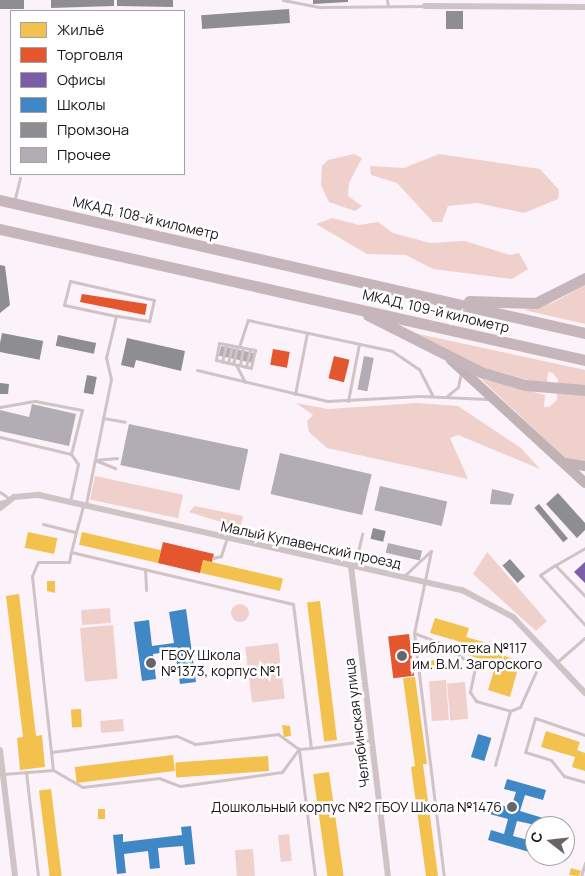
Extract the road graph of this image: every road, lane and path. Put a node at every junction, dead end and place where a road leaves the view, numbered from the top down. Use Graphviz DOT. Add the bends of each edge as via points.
graph roads {
  1 [pos="282,0"];
  2 [pos="387,0"];
  3 [pos="438,3"];
  4 [pos="485,3"];
  5 [pos="557,3"];
  6 [pos="388,6"];
  7 [pos="425,6"];
  8 [pos="585,7"];
  9 [pos="20,178"];
  10 [pos="0,200"];
  11 [pos="14,203"];
  12 [pos="0,229"];
  13 [pos="286,266"];
  14 [pos="585,278"];
  15 [pos="405,294"];
  16 [pos="351,307"];
  17 [pos="116,316"];
  18 [pos="307,333"];
  19 [pos="585,333"];
  20 [pos="226,344"];
  21 [pos="359,344"];
  22 [pos="232,345"];
  23 [pos="238,347"];
  24 [pos="243,348"];
  25 [pos="447,358"];
  26 [pos="585,360"];
  27 [pos="222,362"];
  28 [pos="228,363"];
  29 [pos="236,364"];
  30 [pos="458,366"];
  31 [pos="197,370"];
  32 [pos="112,372"];
  33 [pos="111,379"];
  34 [pos="245,382"];
  35 [pos="585,390"];
  36 [pos="295,394"];
  37 [pos="433,396"];
  38 [pos="446,396"];
  39 [pos="496,400"];
  40 [pos="348,401"];
  41 [pos="0,407"];
  42 [pos="103,418"];
  43 [pos="125,422"];
  44 [pos="0,437"];
  45 [pos="72,454"];
  46 [pos="117,458"];
  47 [pos="95,460"];
  48 [pos="564,463"];
  49 [pos="585,466"];
  50 [pos="115,468"];
  51 [pos="585,483"];
  52 [pos="0,492"];
  53 [pos="11,499"];
  54 [pos="0,502"];
  55 [pos="70,502"];
  56 [pos="84,506"];
  57 [pos="0,508"];
  58 [pos="43,524"];
  59 [pos="76,532"];
  60 [pos="362,534"];
  61 [pos="226,541"];
  62 [pos="585,548"];
  63 [pos="71,552"];
  64 [pos="213,558"];
  65 [pos="556,565"];
  66 [pos="353,567"];
  67 [pos="145,569"];
  68 [pos="402,577"];
  69 [pos="426,582"];
  70 [pos="146,590"];
  71 [pos="585,596"];
  72 [pos="585,625"];
  73 [pos="414,633"];
  74 [pos="585,638"];
  75 [pos="557,662"];
  76 [pos="539,665"];
  77 [pos="585,692"];
  78 [pos="510,711"];
  79 [pos="585,735"];
  80 [pos="372,740"];
  81 [pos="311,748"];
  82 [pos="299,749"];
  83 [pos="0,750"];
  84 [pos="51,752"];
  85 [pos="495,765"];
  86 [pos="53,770"];
  87 [pos="26,772"];
  88 [pos="3,774"];
  89 [pos="585,782"];
  90 [pos="2,811"];
  91 [pos="585,864"];
  92 [pos="15,876"];
  93 [pos="38,876"];
  94 [pos="315,876"];
  95 [pos="388,876"];
  96 [pos="444,876"];
  97 [pos="581,876"];
  1 -- 6 [label="lane" via="299,6"];
  2 -- 6 [label="lane"];
  3 -- 4 [label="street"];
  3 -- 7 [label="street"];
  4 -- 5 [label="street"];
  5 -- 8 [label="street"];
  6 -- 7 [label="lane"];
  9 -- 11 [label="lane"];
  10 -- 11 [label="highway, МКАД, 108-й километр"];
  11 -- 13 [label="highway, МКАД, 108-й километр"];
  12 -- 16 [label="highway, МКАД, 109-й километр"];
  13 -- 15 [label="highway, МКАД, 109-й километр"];
  14 -- 15 [label="highway" via="554,297 512,306"];
  15 -- 19 [label="highway, МКАД, 109-й километр"];
  16 -- 25 [label="highway"];
  16 -- 26 [label="highway, МКАД, 109-й километр"];
  17 -- 17 [label="lane" via="149,321 154,300 70,281 64,305"];
  17 -- 33 [label="lane" via="106,358"];
  18 -- 21 [label="lane"];
  18 -- 23 [label="lane" via="248,320"];
  18 -- 36 [label="lane"];
  20 -- 22 [label="lane"];
  20 -- 27 [label="lane"];
  20 -- 27 [label="lane" via="219,343 216,360"];
  21 -- 37 [label="lane" via="406,357 422,373"];
  21 -- 40 [label="lane"];
  22 -- 23 [label="lane"];
  22 -- 28 [label="lane"];
  23 -- 24 [label="lane"];
  23 -- 29 [label="lane"];
  24 -- 29 [label="lane"];
  24 -- 29 [label="lane" via="250,349 246,367"];
  25 -- 30 [label="main road"];
  25 -- 35 [label="highway" via="507,381 546,389"];
  27 -- 28 [label="lane"];
  28 -- 29 [label="lane"];
  29 -- 34 [label="lane"];
  30 -- 38 [label="lane" via="460,383"];
  30 -- 39 [label="main road"];
  31 -- 34 [label="lane"];
  32 -- 33 [label="lane"];
  33 -- 42 [label="lane"];
  34 -- 36 [label="lane"];
  36 -- 40 [label="lane"];
  37 -- 38 [label="lane"];
  37 -- 40 [label="lane"];
  38 -- 39 [label="lane"];
  39 -- 48 [label="main road"];
  41 -- 45 [label="lane" via="35,401 82,410"];
  42 -- 43 [label="lane"];
  42 -- 47 [label="lane"];
  44 -- 45 [label="lane"];
  45 -- 55 [label="lane" via="78,464"];
  46 -- 47 [label="lane"];
  47 -- 50 [label="lane"];
  47 -- 56 [label="lane"];
  48 -- 49 [label="main road"];
  48 -- 51 [label="main road"];
  52 -- 53 [label="lane"];
  53 -- 54 [label="lane"];
  53 -- 55 [label="street, Малый Купавенский проезд" via="25,494"];
  53 -- 57 [label="street"];
  55 -- 56 [label="street, Малый Купавенский проезд"];
  56 -- 59 [label="lane"];
  56 -- 61 [label="street, Малый Купавенский проезд"];
  58 -- 59 [label="lane"];
  59 -- 63 [label="lane"];
  60 -- 66 [label="lane"];
  61 -- 64 [label="lane" via="222,556"];
  61 -- 66 [label="street, Малый Купавенский проезд"];
  62 -- 65 [label="lane"];
  63 -- 67 [label="lane"];
  63 -- 84 [label="lane" via="69,562 38,562 32,576"];
  65 -- 71 [label="lane"];
  65 -- 72 [label="lane" via="540,575"];
  66 -- 68 [label="street, Малый Купавенский проезд"];
  66 -- 80 [label="street, Челябинская улица"];
  67 -- 70 [label="lane"];
  67 -- 81 [label="lane" via="293,604"];
  68 -- 69 [label="street, Малый Купавенский проезд"];
  68 -- 69 [label="lane" via="431,551"];
  69 -- 73 [label="lane"];
  69 -- 75 [label="street, Малый Купавенский проезд" via="475,594 500,608"];
  73 -- 78 [label="lane" via="446,645 475,668 470,692 476,701"];
  73 -- 96 [label="lane"];
  74 -- 75 [label="lane"];
  75 -- 77 [label="street, Малый Купавенский проезд"];
  76 -- 78 [label="lane" via="520,707"];
  78 -- 85 [label="lane"];
  79 -- 89 [label="lane" via="535,718 525,752 551,760 564,776"];
  80 -- 81 [label="lane"];
  80 -- 95 [label="street, Челябинская улица"];
  81 -- 82 [label="lane"];
  82 -- 84 [label="lane" via="278,734 195,744 178,736"];
  82 -- 86 [label="lane" via="282,772 180,786 159,778 82,787"];
  82 -- 94 [label="lane"];
  83 -- 88 [label="street"];
  84 -- 86 [label="lane"];
  86 -- 87 [label="lane"];
  87 -- 88 [label="lane"];
  87 -- 93 [label="lane"];
  88 -- 90 [label="street"];
  90 -- 92 [label="street"];
  91 -- 97 [label="lane"];
}
